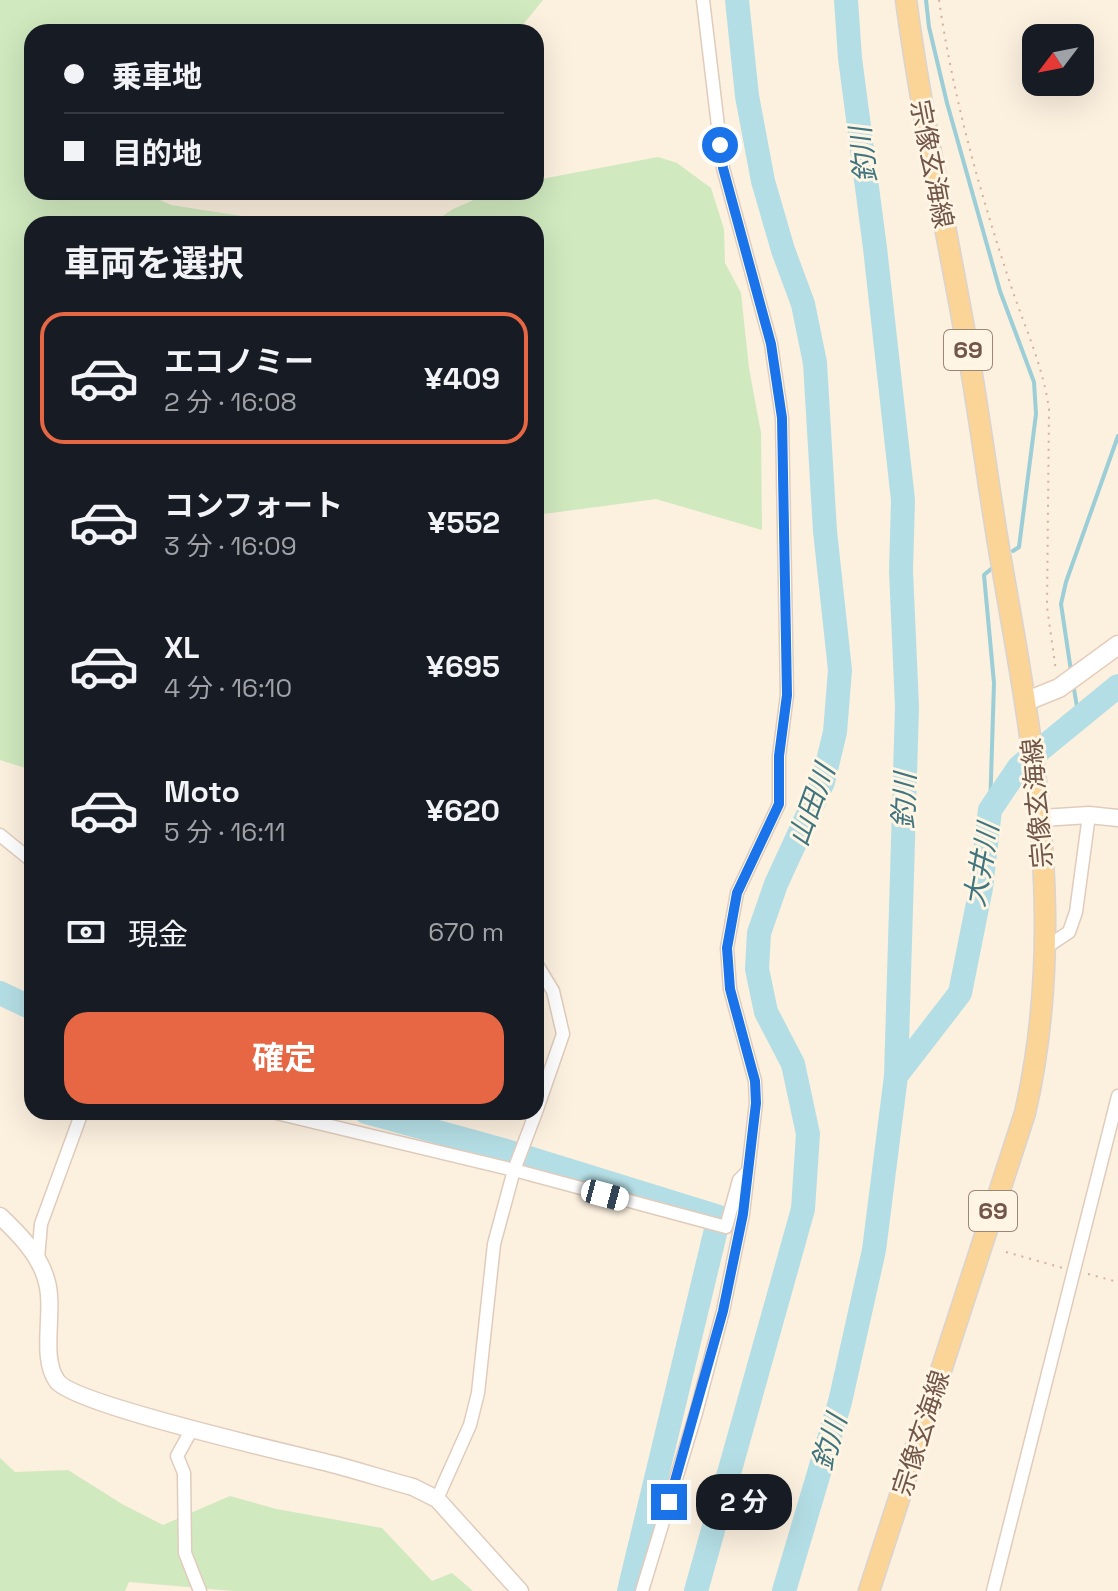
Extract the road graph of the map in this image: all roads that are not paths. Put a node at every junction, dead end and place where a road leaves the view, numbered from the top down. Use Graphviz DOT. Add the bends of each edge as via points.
graph roads {
  1 [pos="703,0"];
  2 [pos="906,0"];
  3 [pos="1118,645"];
  4 [pos="1027,701"];
  5 [pos="1089,815"];
  6 [pos="1042,818"];
  7 [pos="1118,818"];
  8 [pos="0,835"];
  9 [pos="24,854"];
  10 [pos="1045,948"];
  11 [pos="544,976"];
  12 [pos="544,1089"];
  13 [pos="1118,1096"];
  14 [pos="79,1120"];
  15 [pos="305,1120"];
  16 [pos="533,1120"];
  17 [pos="514,1170"];
  18 [pos="747,1172"];
  19 [pos="0,1216"];
  20 [pos="38,1258"];
  21 [pos="192,1429"];
  22 [pos="437,1499"];
  23 [pos="200,1591"];
  24 [pos="520,1591"];
  25 [pos="642,1591"];
  26 [pos="869,1591"];
  27 [pos="993,1591"];
  1 -- 18 [label="street" via="723,168 771,344 782,418 787,695 779,804 737,893 727,948 730,989 755,1081"];
  2 -- 4 [label="main road, 宗像玄海線 / 69"];
  3 -- 4 [label="main road" via="1067,683"];
  4 -- 6 [label="main road, 宗像玄海線 / 69"];
  5 -- 6 [label="street"];
  5 -- 7 [label="street"];
  5 -- 10 [label="street" via="1076,912 1069,932"];
  6 -- 10 [label="main road, 宗像玄海線 / 69"];
  8 -- 9 [label="street"];
  10 -- 26 [label="main road, 宗像玄海線 / 69" via="1038,1043 1025,1113"];
  11 -- 12 [label="street" via="563,1034"];
  13 -- 27 [label="street"];
  14 -- 20 [label="street" via="41,1224"];
  15 -- 17 [label="street"];
  16 -- 17 [label="street"];
  17 -- 18 [label="street" via="726,1227 739,1180"];
  17 -- 22 [label="street" via="494,1244 478,1393"];
  18 -- 25 [label="street" via="723,1311"];
  19 -- 20 [label="street"];
  20 -- 21 [label="street" via="47,1281 48,1359 55,1379 70,1391"];
  21 -- 22 [label="street" via="413,1487"];
  21 -- 23 [label="street" via="177,1456 184,1473 185,1553"];
  22 -- 24 [label="street"];
}
